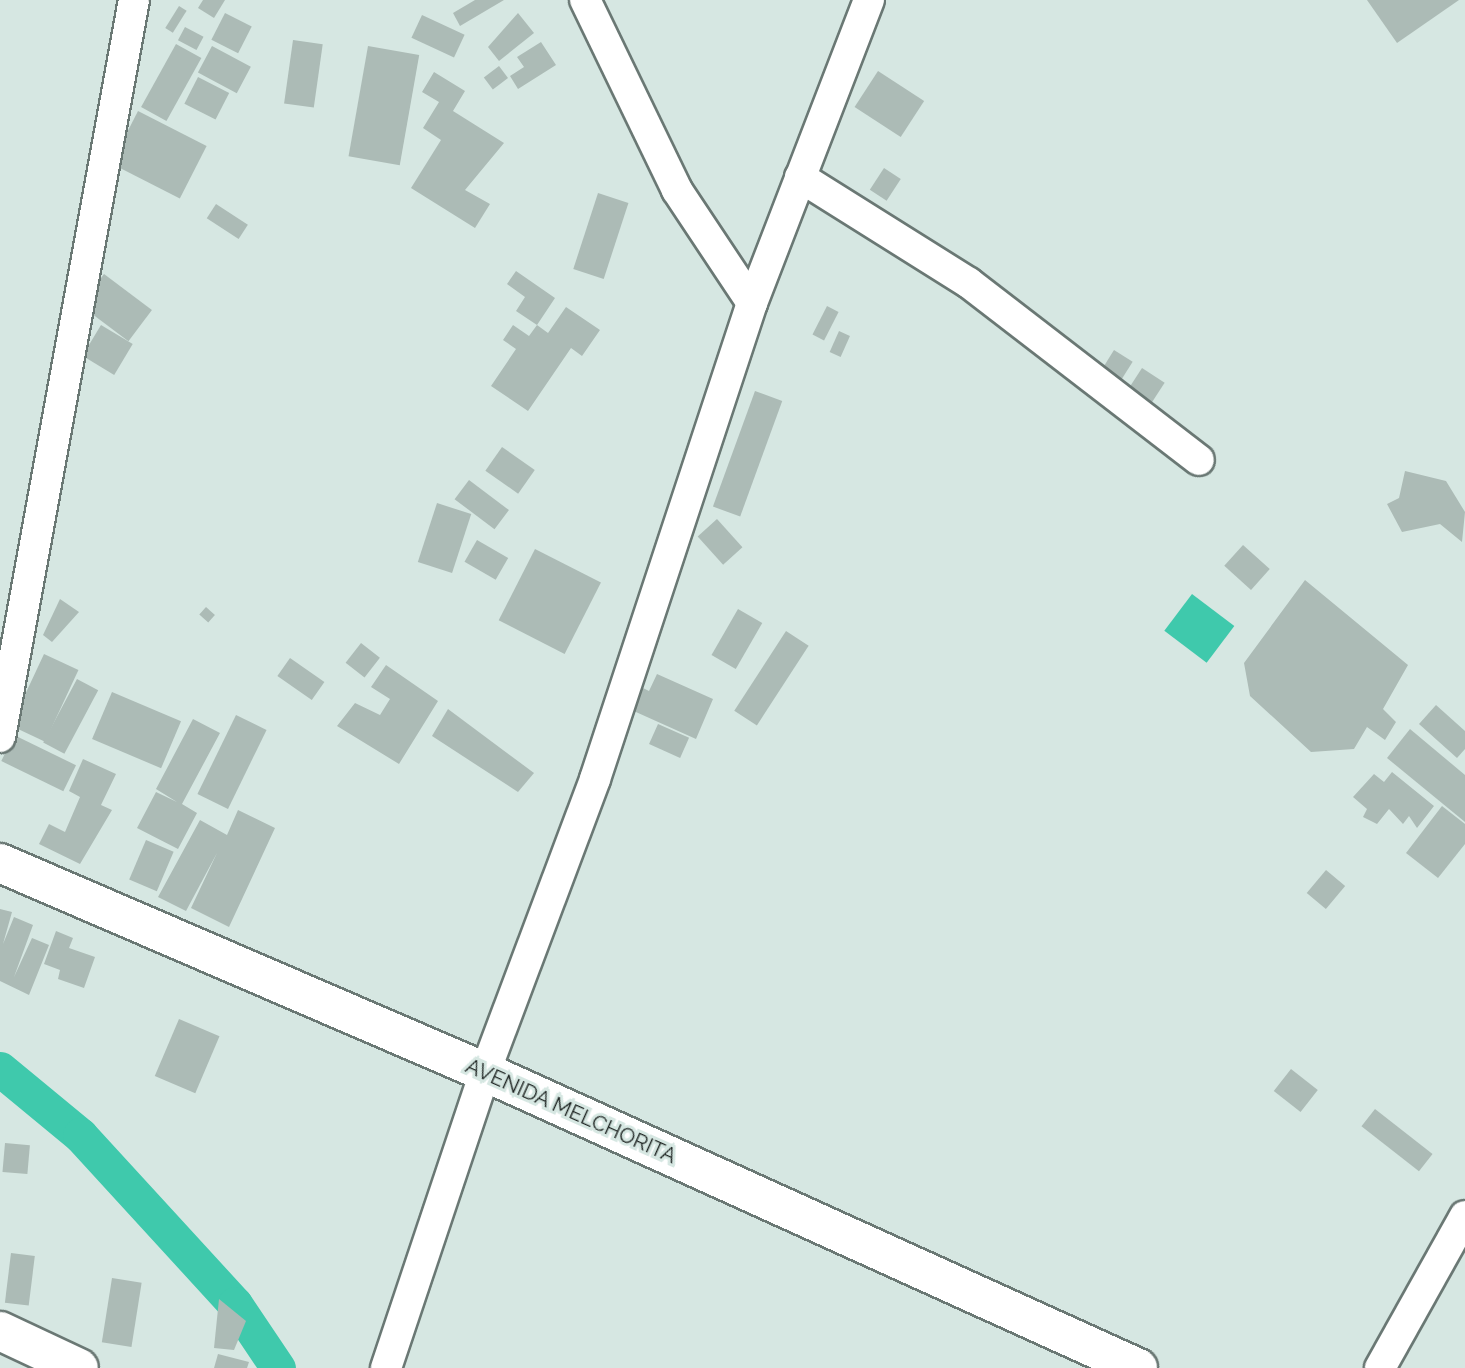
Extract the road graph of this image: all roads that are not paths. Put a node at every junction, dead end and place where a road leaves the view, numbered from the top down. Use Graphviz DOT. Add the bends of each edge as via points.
graph roads {
  1 [pos="134,0"];
  2 [pos="585,0"];
  3 [pos="869,0"];
  4 [pos="800,177"];
  5 [pos="752,303"];
  6 [pos="1199,460"];
  7 [pos="5,693"];
  8 [pos="0,737"];
  9 [pos="0,863"];
  10 [pos="485,1072"];
  11 [pos="1465,1216"];
  12 [pos="0,1331"];
  13 [pos="79,1368"];
  14 [pos="386,1368"];
  15 [pos="1138,1368"];
  16 [pos="1380,1368"];
  1 -- 7 [label="street"];
  2 -- 5 [label="street" via="677,190"];
  3 -- 4 [label="street"];
  4 -- 5 [label="street"];
  4 -- 6 [label="street" via="969,283"];
  5 -- 10 [label="street" via="595,779"];
  7 -- 8 [label="street"];
  9 -- 10 [label="main road, AVENIDA MELCHORITA"];
  10 -- 14 [label="street"];
  10 -- 15 [label="main road, AVENIDA MELCHORITA"];
  11 -- 16 [label="street"];
  12 -- 13 [label="main road"];
}
